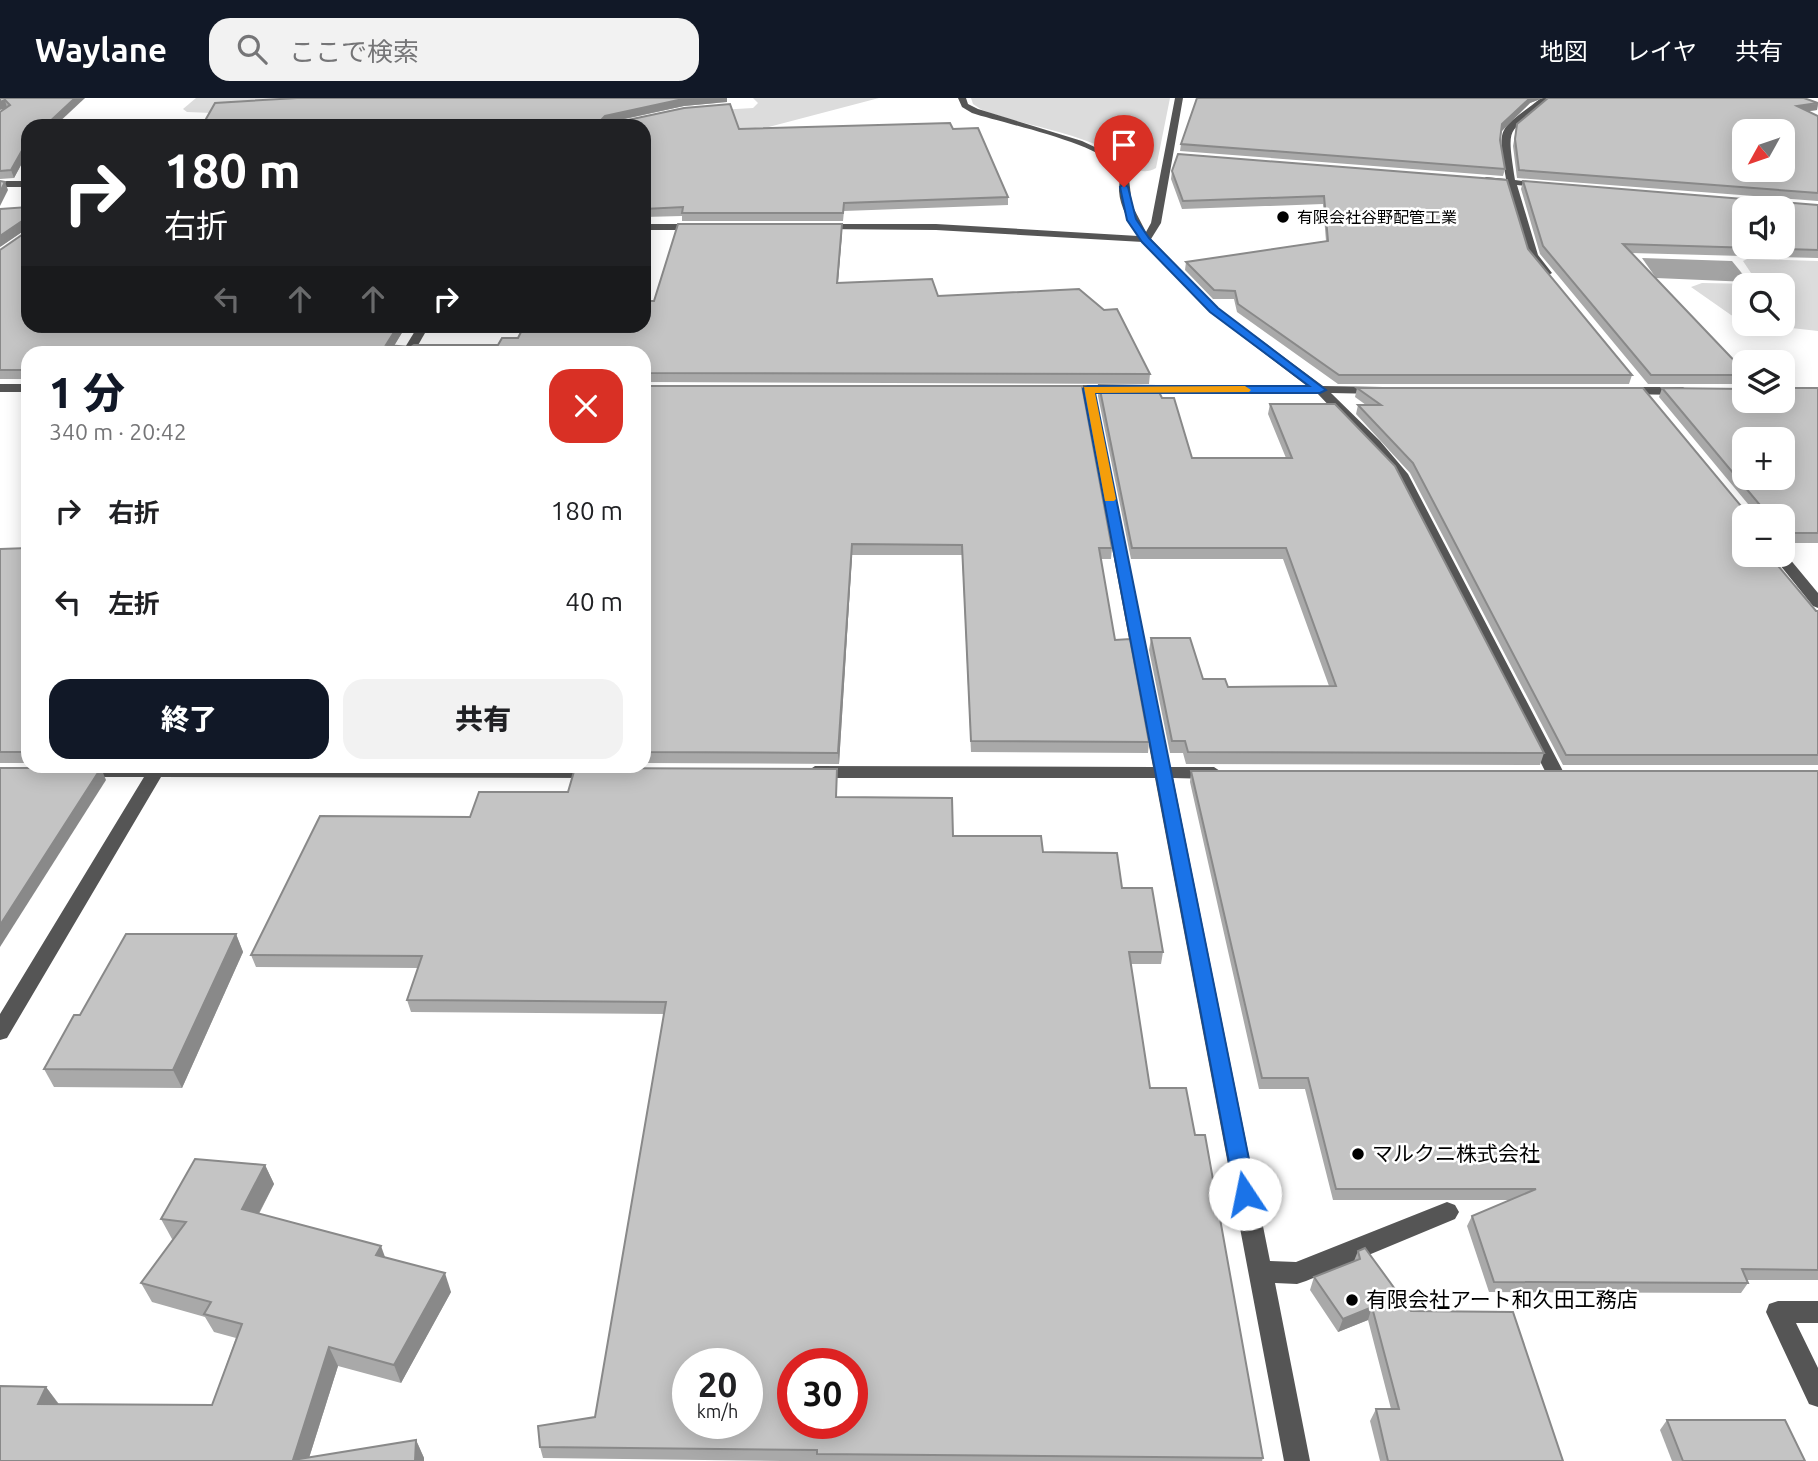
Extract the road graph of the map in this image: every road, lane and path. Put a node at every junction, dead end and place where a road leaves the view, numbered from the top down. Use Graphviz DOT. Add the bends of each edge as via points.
graph roads {
  1 [pos="962,98"];
  2 [pos="1179,98"];
  3 [pos="1546,98"];
  4 [pos="1470,179"];
  5 [pos="1511,182"];
  6 [pos="0,184"];
  7 [pos="21,184"];
  8 [pos="1552,186"];
  9 [pos="651,227"];
  10 [pos="714,227"];
  11 [pos="811,227"];
  12 [pos="1146,240"];
  13 [pos="1559,287"];
  14 [pos="1639,386"];
  15 [pos="0,387"];
  16 [pos="21,388"];
  17 [pos="1047,389"];
  18 [pos="1088,389"];
  19 [pos="1320,390"];
  20 [pos="1388,390"];
  21 [pos="1617,391"];
  22 [pos="1694,391"];
  23 [pos="1652,401"];
  24 [pos="1789,567"];
  25 [pos="1818,603"];
  26 [pos="800,772"];
  27 [pos="156,773"];
  28 [pos="1163,773"];
  29 [pos="1231,773"];
  30 [pos="1528,773"];
  31 [pos="0,1032"];
  32 [pos="1447,1213"];
  33 [pos="1261,1272"];
  34 [pos="1818,1312"];
  35 [pos="1818,1395"];
  36 [pos="1297,1461"];
  1 -- 12 [label="street" via="975,111 1080,142 1114,160 1123,170 1131,220"];
  2 -- 12 [label="street" via="1176,156 1156,223"];
  3 -- 5 [label="street" via="1505,133"];
  4 -- 5 [label="street"];
  5 -- 8 [label="street"];
  5 -- 13 [label="street" via="1533,256"];
  6 -- 7 [label="street"];
  9 -- 10 [label="street"];
  11 -- 12 [label="street" via="936,227"];
  12 -- 19 [label="street" via="1214,310"];
  14 -- 21 [label="street"];
  14 -- 22 [label="street"];
  14 -- 23 [label="street"];
  15 -- 16 [label="street"];
  17 -- 18 [label="street"];
  18 -- 19 [label="street"];
  18 -- 28 [label="street"];
  19 -- 20 [label="street"];
  19 -- 30 [label="street" via="1401,474 1562,773"];
  24 -- 25 [label="street"];
  26 -- 28 [label="street"];
  27 -- 31 [label="street"];
  28 -- 29 [label="street"];
  28 -- 33 [label="street"];
  32 -- 33 [label="street" via="1297,1273"];
  33 -- 36 [label="street"];
  34 -- 35 [label="street" via="1778,1312"];
}
